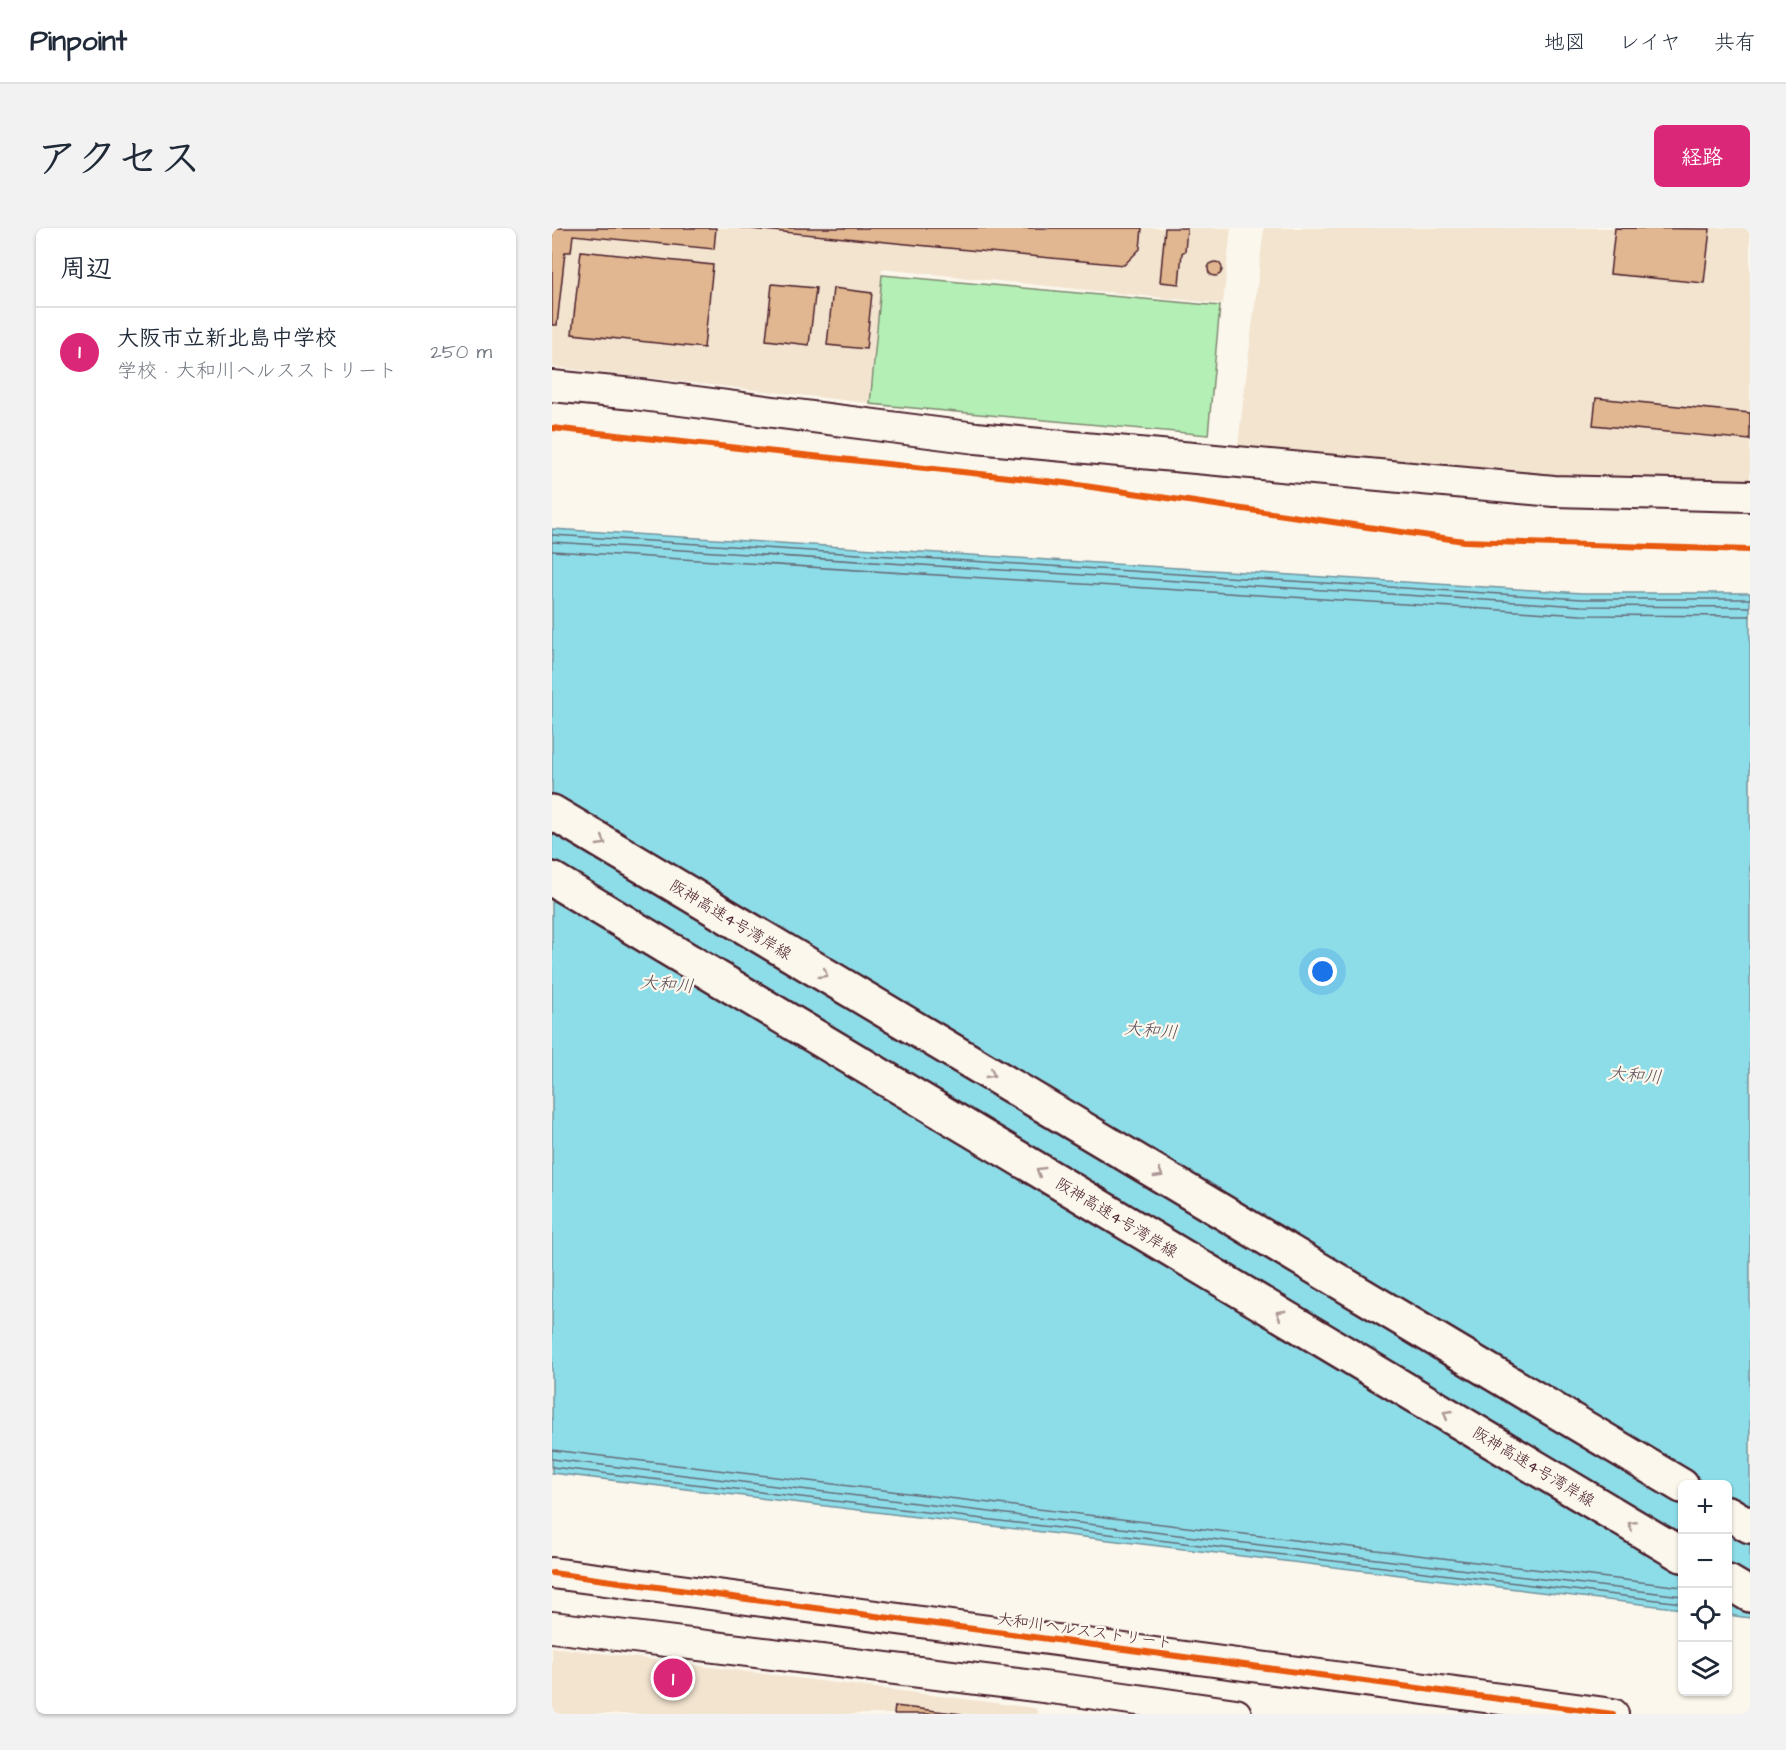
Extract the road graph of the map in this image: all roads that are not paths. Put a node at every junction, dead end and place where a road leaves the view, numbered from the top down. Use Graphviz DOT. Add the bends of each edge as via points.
graph roads {
  1 [pos="552,386"];
  2 [pos="1750,496"];
  3 [pos="552,812"];
  4 [pos="552,879"];
  5 [pos="1678,1483"];
  6 [pos="1732,1515"];
  7 [pos="1750,1526"];
  8 [pos="1678,1552"];
  9 [pos="552,1573"];
  10 [pos="1732,1584"];
  11 [pos="1750,1595"];
  12 [pos="552,1627"];
  13 [pos="1073,1703"];
  14 [pos="1236,1714"];
  15 [pos="1613,1714"];
  1 -- 2 [label="street" via="976,438 1554,490"];
  3 -- 5 [label="highway, 阪神高速4号湾岸線, one-way"];
  8 -- 4 [label="highway, 阪神高速4号湾岸線, one-way"];
  6 -- 7 [label="highway"];
  9 -- 15 [label="street, 大和川ヘルスストリート"];
  10 -- 11 [label="highway"];
  12 -- 13 [label="street"];
  13 -- 14 [label="street"];
}
